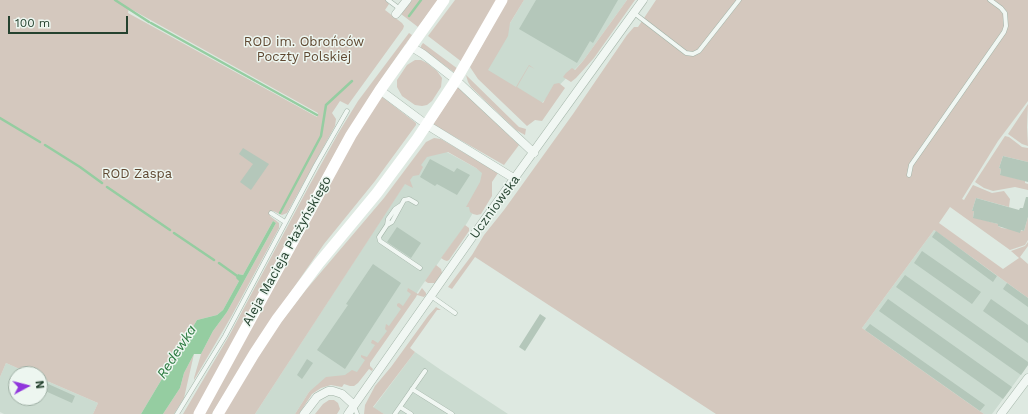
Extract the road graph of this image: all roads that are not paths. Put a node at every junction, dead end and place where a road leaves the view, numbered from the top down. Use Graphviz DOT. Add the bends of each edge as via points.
graph roads {
  1 [pos="388,0"];
  2 [pos="407,0"];
  3 [pos="444,0"];
  4 [pos="502,0"];
  5 [pos="643,0"];
  6 [pos="739,0"];
  7 [pos="990,0"];
  8 [pos="398,11"];
  9 [pos="634,12"];
  10 [pos="410,46"];
  11 [pos="456,80"];
  12 [pos="380,90"];
  13 [pos="347,111"];
  14 [pos="427,125"];
  15 [pos="534,153"];
  16 [pos="909,175"];
  17 [pos="515,179"];
  18 [pos="416,203"];
  19 [pos="271,213"];
  20 [pos="285,222"];
  21 [pos="420,268"];
  22 [pos="431,296"];
  23 [pos="455,313"];
  24 [pos="424,371"];
  25 [pos="1028,378"];
  26 [pos="412,389"];
  27 [pos="354,405"];
  28 [pos="400,407"];
  29 [pos="177,414"];
  30 [pos="199,414"];
  31 [pos="218,414"];
  32 [pos="304,414"];
  33 [pos="348,414"];
  34 [pos="357,414"];
  35 [pos="395,414"];
  36 [pos="411,414"];
  37 [pos="452,414"];
  38 [pos="1001,414"];
  1 -- 8 [label="lane"];
  2 -- 8 [label="street"];
  3 -- 10 [label="main road, Aleja Macieja Płażyńskiego"];
  4 -- 11 [label="main road, Aleja Macieja Płażyńskiego"];
  5 -- 9 [label="street, Uczniowska"];
  6 -- 9 [label="lane" via="699,51 693,54 686,53"];
  7 -- 16 [label="lane" via="1005,13 1004,32 911,165"];
  9 -- 15 [label="street, Uczniowska"];
  10 -- 11 [label="street"];
  10 -- 12 [label="main road, Aleja Macieja Płażyńskiego"];
  11 -- 14 [label="main road, Aleja Macieja Płażyńskiego"];
  11 -- 15 [label="street"];
  12 -- 14 [label="street"];
  12 -- 30 [label="main road, Aleja Macieja Płażyńskiego" via="351,135"];
  13 -- 20 [label="lane"];
  14 -- 17 [label="street"];
  14 -- 31 [label="main road, Aleja Macieja Płażyńskiego" via="277,319"];
  15 -- 17 [label="street, Uczniowska"];
  17 -- 22 [label="street, Uczniowska"];
  18 -- 21 [label="lane" via="408,199 395,208 379,237 381,242"];
  19 -- 20 [label="lane"];
  20 -- 29 [label="lane" via="224,336"];
  22 -- 23 [label="lane"];
  22 -- 27 [label="street, Uczniowska"];
  24 -- 26 [label="lane"];
  25 -- 38 [label="street"];
  26 -- 28 [label="lane"];
  26 -- 37 [label="lane"];
  27 -- 32 [label="street" via="342,394 328,391 317,397"];
  27 -- 33 [label="street, Uczniowska"];
  27 -- 34 [label="lane"];
  28 -- 35 [label="lane"];
  28 -- 36 [label="lane"];
}
